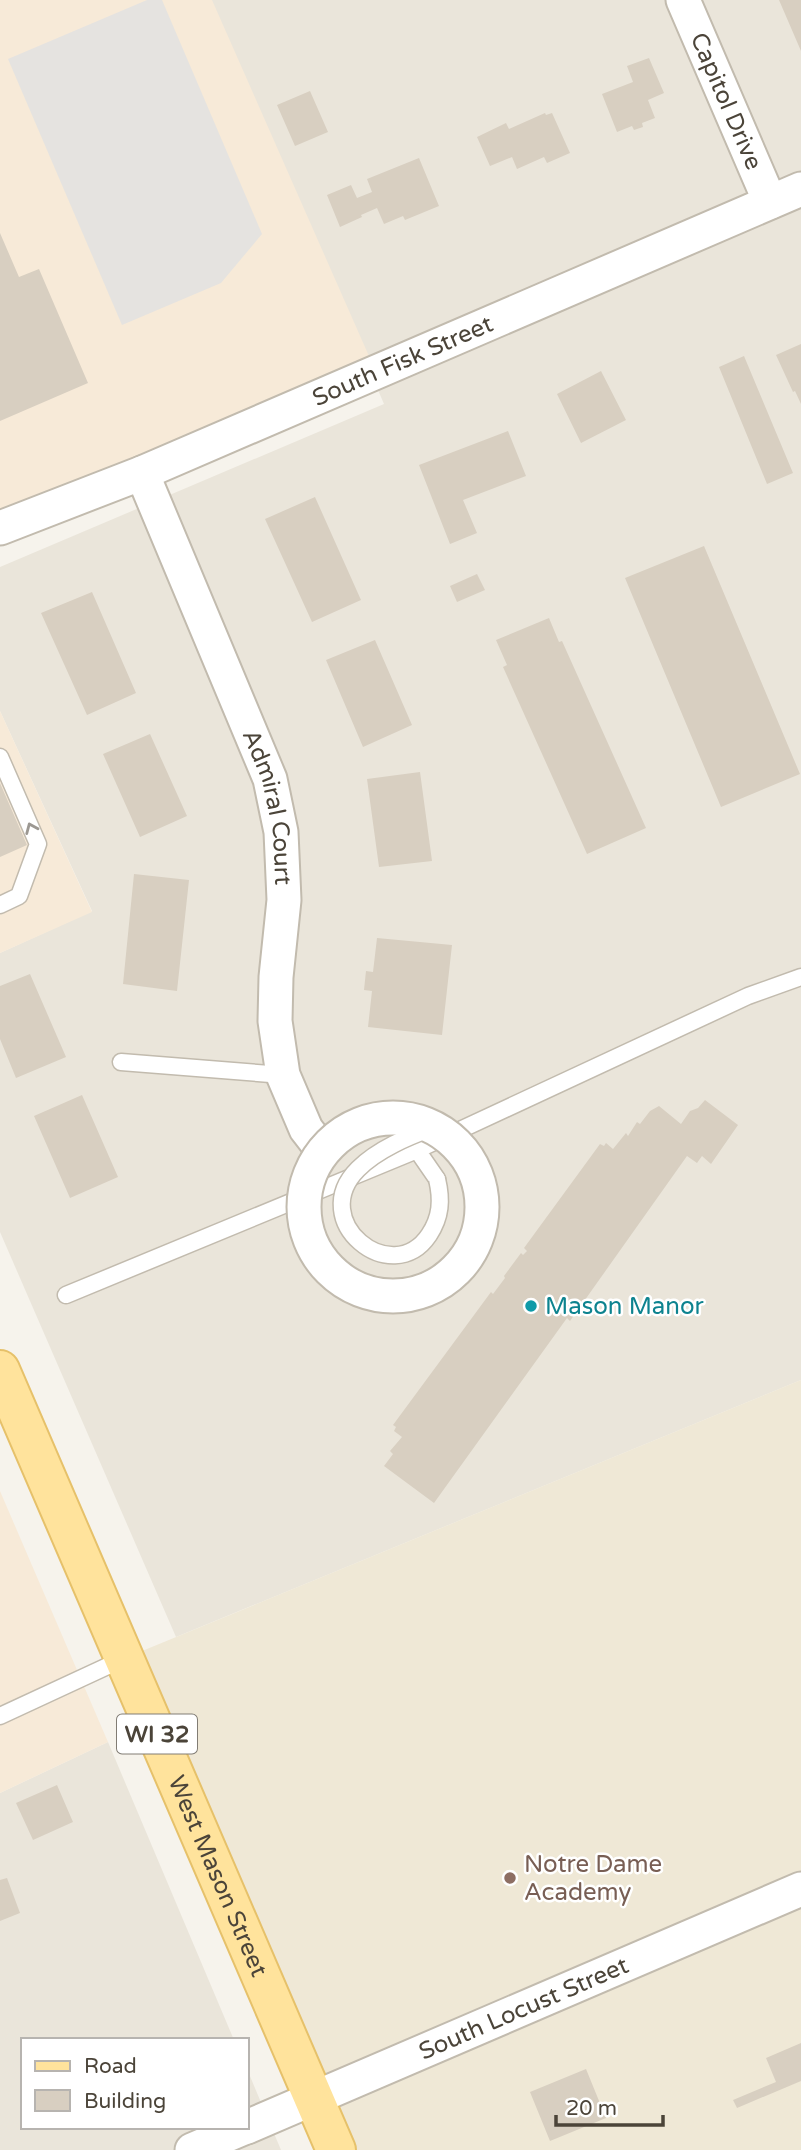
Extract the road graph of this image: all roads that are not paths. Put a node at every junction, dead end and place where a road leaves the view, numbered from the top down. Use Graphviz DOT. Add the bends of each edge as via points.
graph roads {
  1 [pos="683,0"];
  2 [pos="801,189"];
  3 [pos="770,202"];
  4 [pos="142,473"];
  5 [pos="0,528"];
  6 [pos="0,757"];
  7 [pos="0,905"];
  8 [pos="801,977"];
  9 [pos="121,1062"];
  10 [pos="283,1075"];
  11 [pos="426,1138"];
  12 [pos="314,1140"];
  13 [pos="66,1295"];
  14 [pos="0,1370"];
  15 [pos="125,1658"];
  16 [pos="0,1716"];
  17 [pos="801,1889"];
  18 [pos="314,2099"];
  19 [pos="248,2126"];
  20 [pos="242,2129"];
  21 [pos="206,2147"];
  22 [pos="336,2150"];
  1 -- 3 [label="street, Capitol Drive"];
  2 -- 3 [label="street, South Fisk Street"];
  3 -- 4 [label="street, South Fisk Street"];
  4 -- 5 [label="street, South Fisk Street"];
  4 -- 10 [label="street, Admiral Court" via="270,779 281,832 284,900 275,1021"];
  7 -- 6 [label="lane, one-way" via="19,896 37,844"];
  8 -- 11 [label="lane"];
  9 -- 10 [label="lane"];
  10 -- 12 [label="street, Admiral Court"];
  11 -- 11 [label="lane, bridge" via="411,1136 375,1156 357,1170 346,1188 342,1217 349,1231 372,1251 398,1255 412,1251 426,1240 439,1216 442,1197"];
  11 -- 12 [label="street, bridge" via="404,1118 373,1119"];
  11 -- 12 [label="street, bridge" via="458,1146 475,1171 482,1201 479,1232 466,1259 446,1279 421,1292 393,1296 365,1291 340,1278 320,1258 307,1232 304,1204"];
  11 -- 13 [label="lane"];
  14 -- 15 [label="main road, West Mason Street / WI 32"];
  15 -- 16 [label="lane"];
  15 -- 18 [label="main road, West Mason Street / WI 32"];
  17 -- 18 [label="street, South Locust Street"];
  18 -- 19 [label="street, South Locust Street"];
  18 -- 22 [label="main road, West Mason Street / WI 32"];
  20 -- 21 [label="street, South Locust Street"];
}
